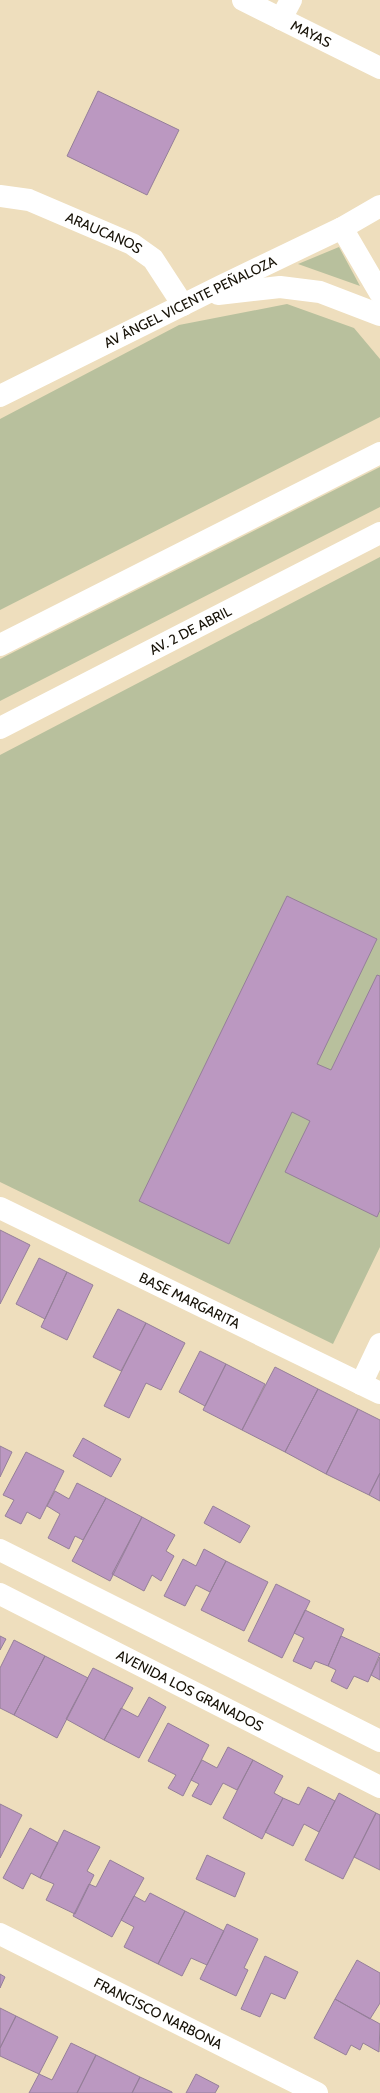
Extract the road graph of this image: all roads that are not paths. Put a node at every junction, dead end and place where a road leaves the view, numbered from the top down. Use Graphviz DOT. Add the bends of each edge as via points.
graph roads {
  1 [pos="243,0"];
  2 [pos="286,9"];
  3 [pos="380,68"];
  4 [pos="0,196"];
  5 [pos="380,206"];
  6 [pos="342,228"];
  7 [pos="380,293"];
  8 [pos="192,301"];
  9 [pos="380,315"];
  10 [pos="0,396"];
  11 [pos="380,453"];
  12 [pos="380,534"];
  13 [pos="0,645"];
  14 [pos="0,728"];
  15 [pos="0,1208"];
  16 [pos="380,1344"];
  17 [pos="371,1388"];
  18 [pos="0,1550"];
  19 [pos="0,1594"];
  20 [pos="380,1741"];
  21 [pos="380,1787"];
  22 [pos="0,1934"];
  23 [pos="317,2093"];
  1 -- 2 [label="street, MAYAS"];
  2 -- 3 [label="street, MAYAS"];
  4 -- 8 [label="street, ARAUCANOS" via="29,200 132,244 153,259"];
  5 -- 6 [label="street, AV ÁNGEL VICENTE PEÑALOZA"];
  6 -- 7 [label="street"];
  6 -- 8 [label="street, AV ÁNGEL VICENTE PEÑALOZA"];
  8 -- 9 [label="street" via="280,287 320,292"];
  8 -- 10 [label="street, AV ÁNGEL VICENTE PEÑALOZA"];
  11 -- 13 [label="street"];
  12 -- 14 [label="street, AV. 2 DE ABRIL"];
  15 -- 17 [label="street, BASE MARGARITA"];
  16 -- 17 [label="street"];
  18 -- 20 [label="street"];
  19 -- 21 [label="street, AVENIDA LOS GRANADOS"];
  22 -- 23 [label="street, FRANCISCO NARBONA"];
}
